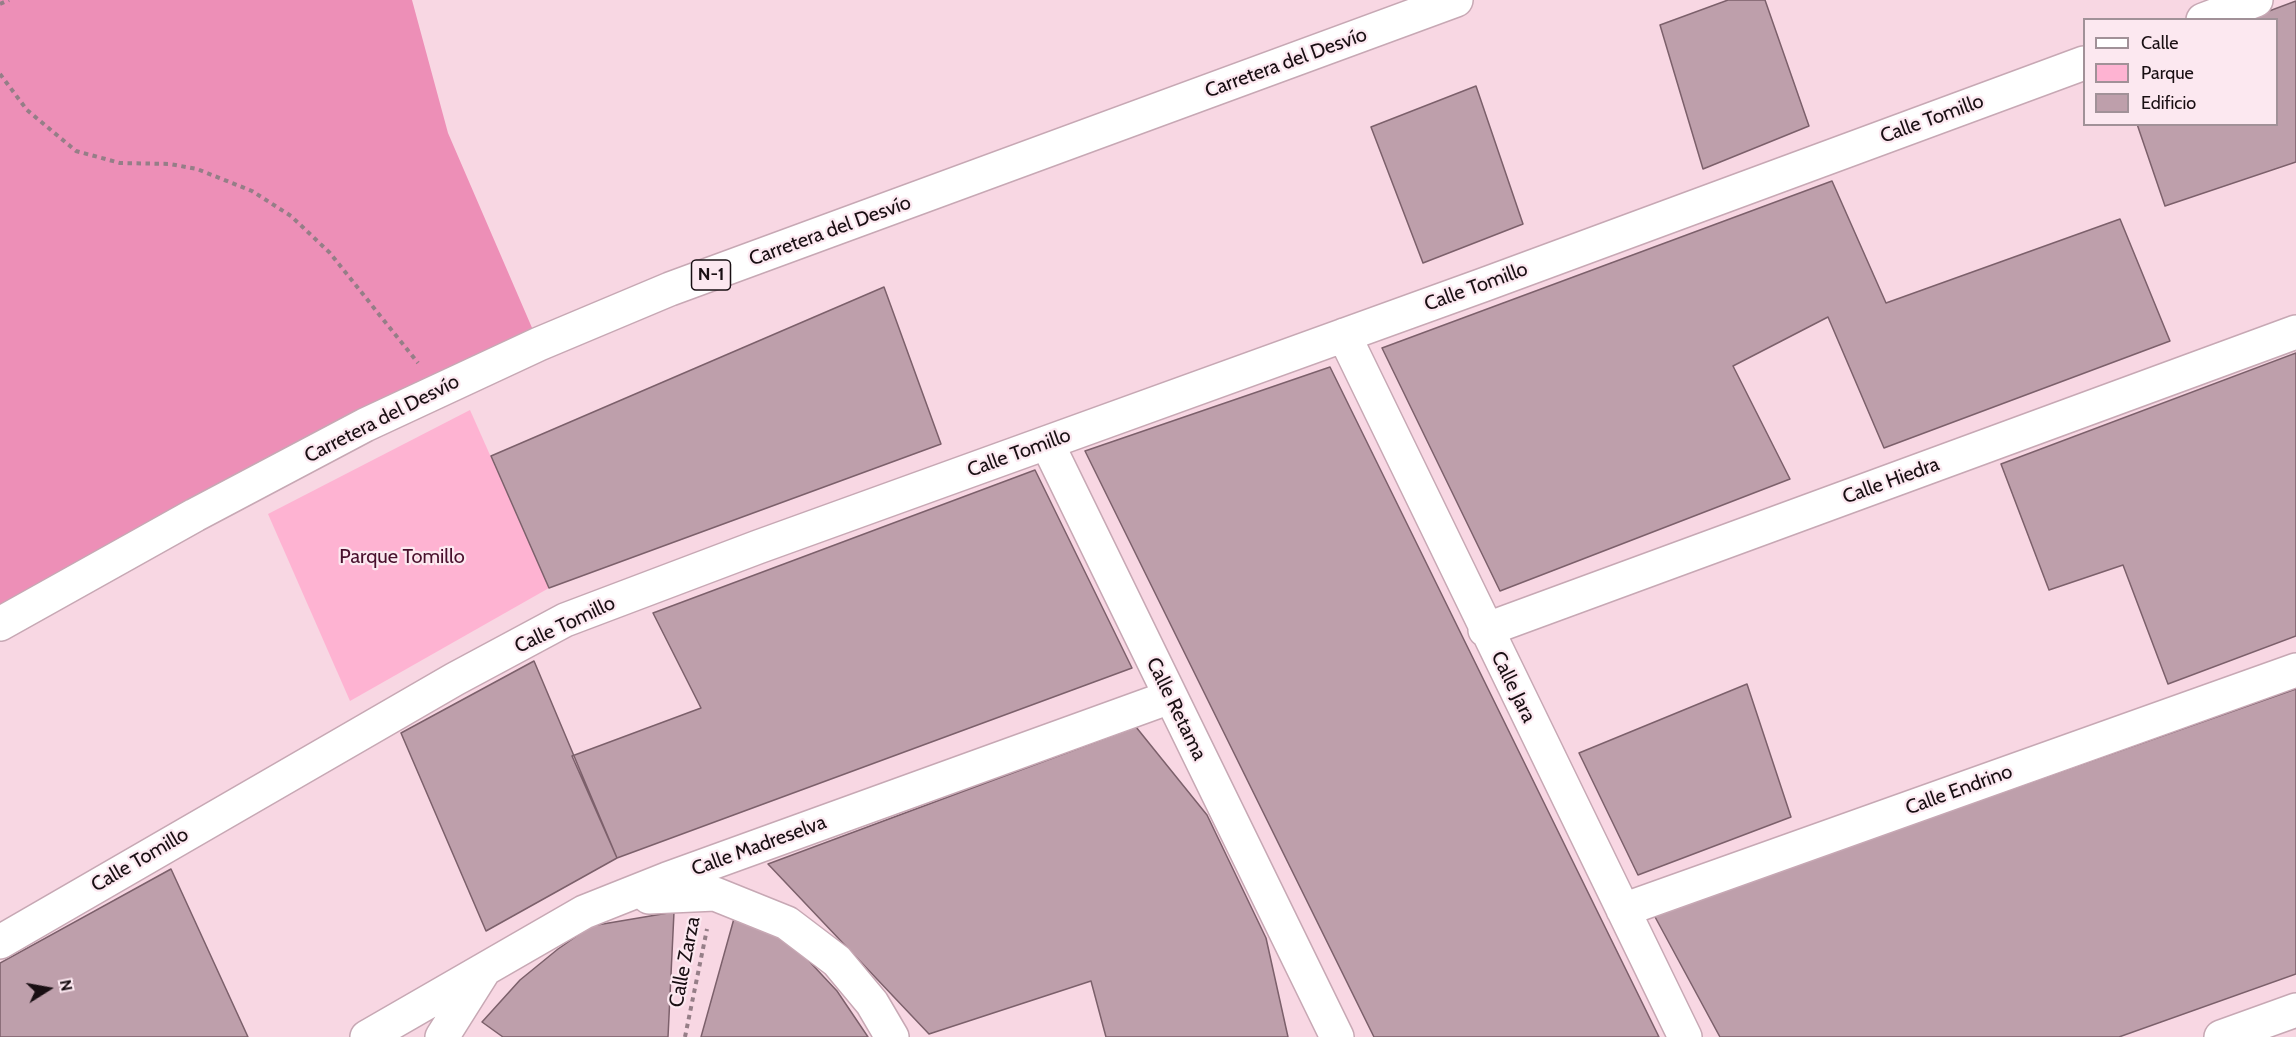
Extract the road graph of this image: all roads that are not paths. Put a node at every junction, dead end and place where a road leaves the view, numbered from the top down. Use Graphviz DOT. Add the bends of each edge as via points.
graph roads {
  1 [pos="1456,0"];
  2 [pos="2256,0"];
  3 [pos="2208,18"];
  4 [pos="2083,64"];
  5 [pos="2296,332"];
  6 [pos="1344,335"];
  7 [pos="1047,443"];
  8 [pos="0,624"];
  9 [pos="1485,630"];
  10 [pos="2296,670"];
  11 [pos="1170,697"];
  12 [pos="610,902"];
  13 [pos="1623,910"];
  14 [pos="0,942"];
  15 [pos="486,968"];
  16 [pos="1306,974"];
  17 [pos="2296,1010"];
  18 [pos="367,1037"];
  19 [pos="442,1037"];
  20 [pos="892,1037"];
  21 [pos="1312,1037"];
  22 [pos="1337,1037"];
  23 [pos="1685,1037"];
  24 [pos="2221,1037"];
  1 -- 8 [label="main road, Carretera del Desvío / N-1" via="670,289 439,388 215,505"];
  2 -- 3 [label="main road"];
  4 -- 6 [label="main road, Calle Tomillo"];
  5 -- 9 [label="main road, Calle Hiedra"];
  6 -- 7 [label="main road, Calle Tomillo"];
  6 -- 9 [label="main road, Calle Jara"];
  7 -- 11 [label="main road, Calle Retama"];
  7 -- 14 [label="main road, Calle Tomillo" via="565,620 444,685"];
  9 -- 13 [label="main road, Calle Jara"];
  10 -- 13 [label="main road, Calle Endrino"];
  11 -- 12 [label="main road, Calle Madreselva"];
  11 -- 16 [label="main road, Calle Retama"];
  12 -- 15 [label="main road, Calle Madreselva" via="584,912"];
  12 -- 20 [label="main road" via="669,894 715,894 787,923 837,961 872,1003"];
  13 -- 23 [label="main road, Calle Jara"];
  15 -- 18 [label="main road, Calle Madreselva"];
  15 -- 19 [label="main road"];
  16 -- 21 [label="main road, Calle Retama"];
  16 -- 22 [label="main road, Calle Retama"];
  17 -- 24 [label="main road"];
}
